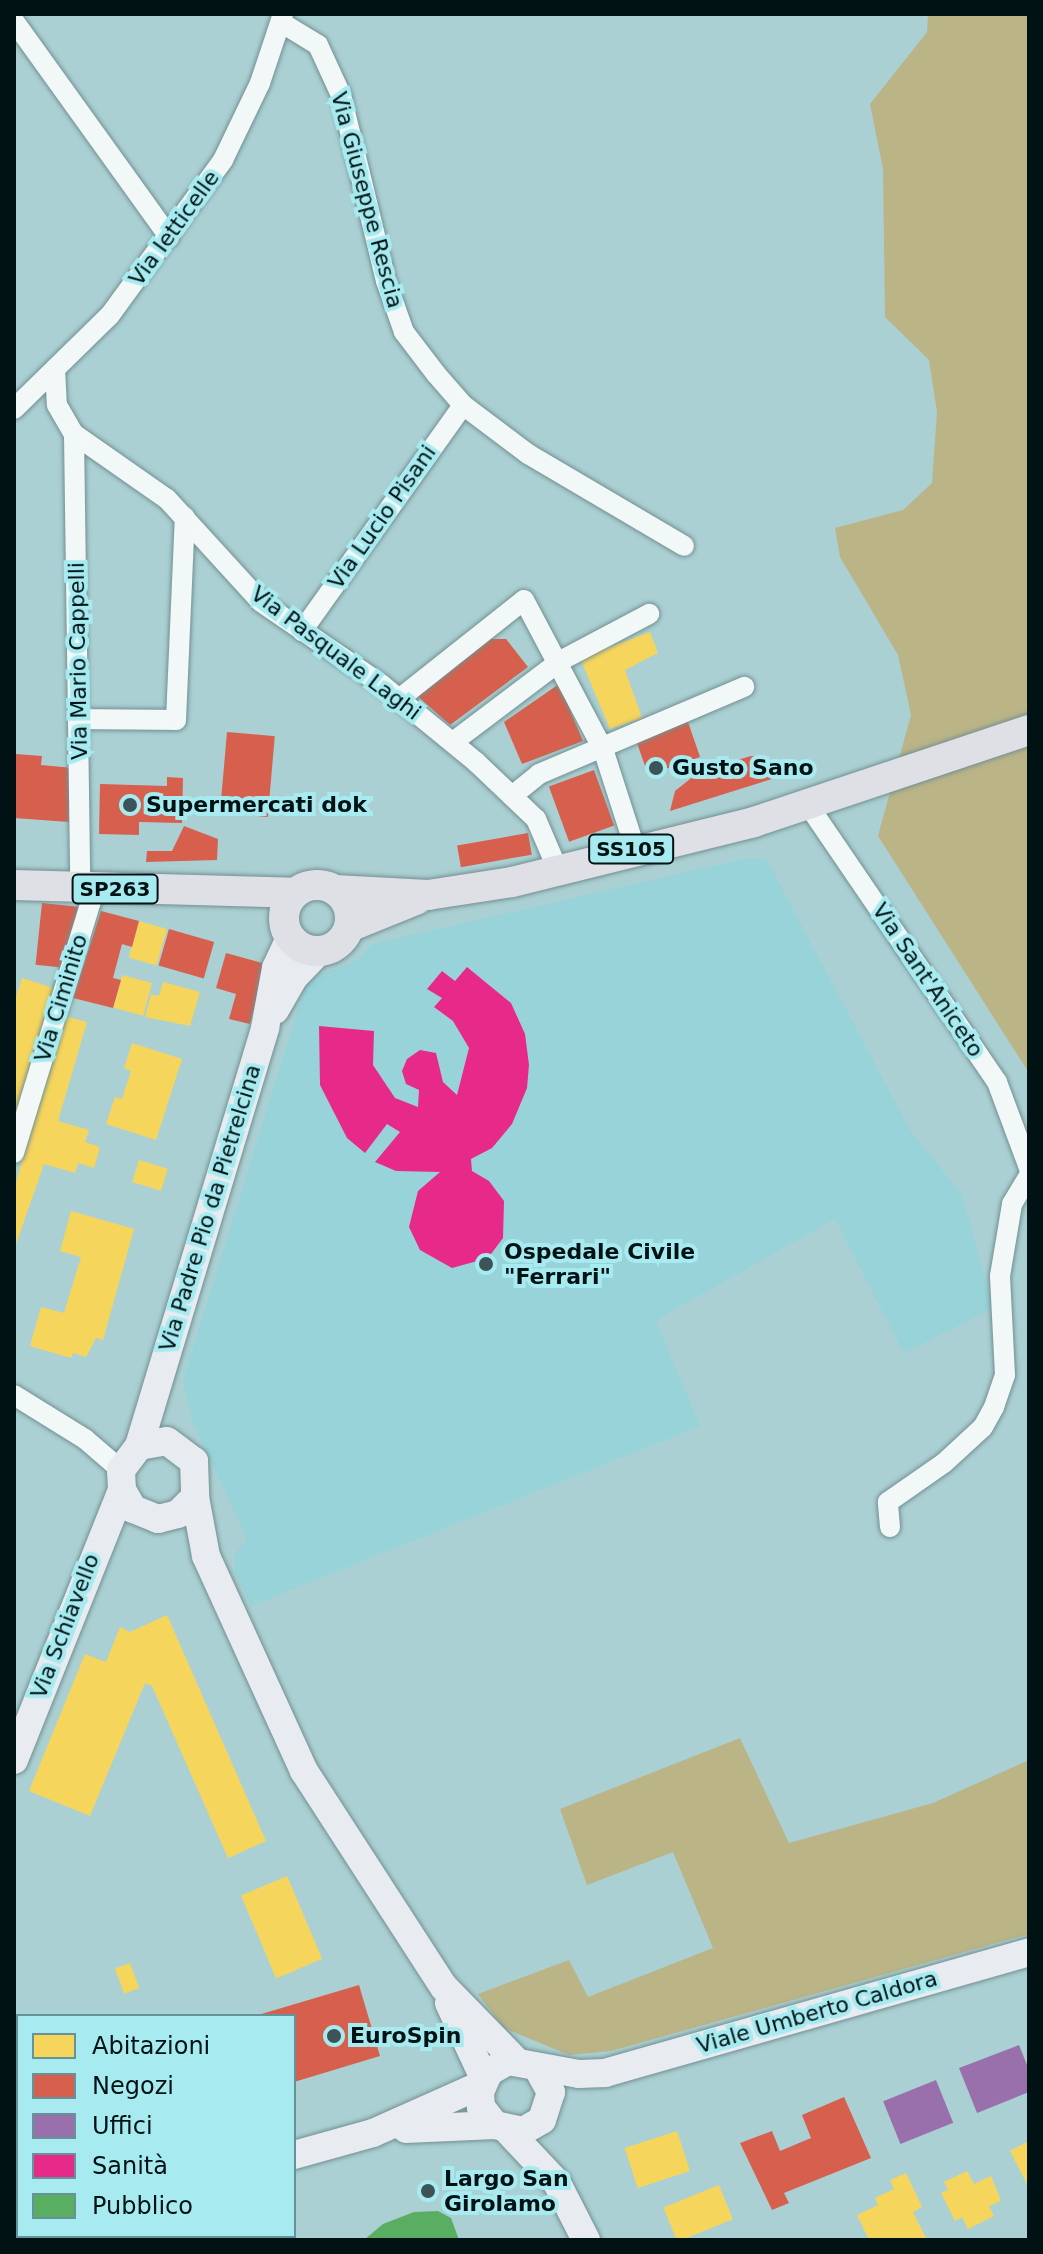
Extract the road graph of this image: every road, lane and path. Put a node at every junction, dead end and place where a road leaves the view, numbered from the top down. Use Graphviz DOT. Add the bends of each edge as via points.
graph roads {
  1 [pos="282,19"];
  2 [pos="14,21"];
  3 [pos="169,237"];
  4 [pos="55,369"];
  5 [pos="463,405"];
  6 [pos="14,409"];
  7 [pos="74,434"];
  8 [pos="185,517"];
  9 [pos="684,546"];
  10 [pos="649,614"];
  11 [pos="302,631"];
  12 [pos="560,661"];
  13 [pos="744,687"];
  14 [pos="399,699"];
  15 [pos="80,719"];
  16 [pos="1029,730"];
  17 [pos="453,742"];
  18 [pos="603,749"];
  19 [pos="512,796"];
  20 [pos="819,799"];
  21 [pos="635,848"];
  22 [pos="558,870"];
  23 [pos="14,885"];
  24 [pos="87,888"];
  25 [pos="216,890"];
  26 [pos="335,890"];
  27 [pos="295,893"];
  28 [pos="428,895"];
  29 [pos="349,927"];
  30 [pos="287,931"];
  31 [pos="319,951"];
  32 [pos="265,1028"];
  33 [pos="14,1153"];
  34 [pos="1029,1168"];
  35 [pos="1029,1176"];
  36 [pos="155,1388"];
  37 [pos="14,1395"];
  38 [pos="176,1444"];
  39 [pos="129,1464"];
  40 [pos="195,1497"];
  41 [pos="154,1517"];
  42 [pos="890,1527"];
  43 [pos="99,1538"];
  44 [pos="206,1556"];
  45 [pos="14,1760"];
  46 [pos="1029,1952"];
  47 [pos="444,1987"];
  48 [pos="526,2064"];
  49 [pos="605,2073"];
  50 [pos="483,2082"];
  51 [pos="548,2110"];
  52 [pos="502,2128"];
  53 [pos="373,2133"];
  54 [pos="296,2154"];
  55 [pos="557,2183"];
  56 [pos="586,2240"];
  1 -- 3 [label="street, Via Ietticelle" via="223,160"];
  1 -- 5 [label="street, Via Giuseppe Rescia" via="318,45 341,95 386,281 404,332"];
  2 -- 3 [label="street"];
  3 -- 4 [label="street, Via Ietticelle" via="110,315"];
  4 -- 6 [label="street, Via Ietticelle"];
  4 -- 7 [label="street, Via Pasquale Laghi" via="57,405"];
  5 -- 9 [label="street, Via Giuseppe Rescia" via="528,454"];
  5 -- 11 [label="street, Via Lucio Pisani"];
  7 -- 8 [label="street, Via Pasquale Laghi"];
  7 -- 15 [label="street, Via Mario Cappelli"];
  8 -- 11 [label="street, Via Pasquale Laghi" via="261,602"];
  8 -- 15 [label="street" via="176,720"];
  10 -- 12 [label="street"];
  11 -- 14 [label="street, Via Pasquale Laghi"];
  12 -- 14 [label="street" via="524,600"];
  12 -- 17 [label="street"];
  12 -- 18 [label="street"];
  13 -- 18 [label="street"];
  14 -- 17 [label="street, Via Pasquale Laghi"];
  15 -- 24 [label="street, Via Mario Cappelli"];
  16 -- 20 [label="main road, SS105"];
  17 -- 19 [label="street, Via Pasquale Laghi"];
  18 -- 19 [label="street" via="539,774"];
  18 -- 21 [label="street"];
  19 -- 22 [label="street, Via Pasquale Laghi" via="536,819"];
  20 -- 21 [label="main road, SS105" via="754,822"];
  20 -- 34 [label="street, Via Sant'Aniceto" via="997,1082"];
  21 -- 22 [label="main road, SS105"];
  22 -- 28 [label="main road, SS105"];
  23 -- 24 [label="main road, SP263"];
  24 -- 25 [label="main road, SP263"];
  24 -- 33 [label="street, Via Ciminito"];
  25 -- 27 [label="main road"];
  25 -- 30 [label="main road"];
  26 -- 27 [label="main road" via="314,885"];
  26 -- 28 [label="main road, SS105"];
  26 -- 29 [label="main road" via="348,906"];
  27 -- 30 [label="main road"];
  28 -- 29 [label="main road, SS105"];
  29 -- 31 [label="main road" via="338,944"];
  30 -- 31 [label="main road"];
  30 -- 32 [label="street, Via Padre Pio da Pietrelcina"];
  31 -- 32 [label="street, Via Padre Pio da Pietrelcina" via="294,977"];
  32 -- 36 [label="street, Via Padre Pio da Pietrelcina"];
  35 -- 42 [label="street" via="1012,1204 1000,1276 1005,1375 994,1407 983,1427 944,1463 888,1502"];
  36 -- 38 [label="street"];
  36 -- 39 [label="street, Via Padre Pio da Pietrelcina"];
  37 -- 39 [label="street"];
  38 -- 39 [label="street" via="157,1440"];
  38 -- 40 [label="street" via="198,1473"];
  39 -- 41 [label="street"];
  39 -- 43 [label="street, Via Schiavello"];
  40 -- 41 [label="street"];
  40 -- 44 [label="street"];
  41 -- 43 [label="street"];
  41 -- 44 [label="street"];
  43 -- 45 [label="street, Via Schiavello"];
  44 -- 47 [label="street" via="304,1771"];
  46 -- 49 [label="street, Viale Umberto Caldora"];
  47 -- 48 [label="street"];
  47 -- 50 [label="street"];
  48 -- 49 [label="street, Viale Umberto Caldora"];
  48 -- 50 [label="street" via="494,2067"];
  48 -- 51 [label="street" via="550,2085"];
  49 -- 51 [label="street, Viale Umberto Caldora"];
  50 -- 52 [label="street" via="481,2107"];
  50 -- 53 [label="street"];
  51 -- 52 [label="street" via="530,2129"];
  51 -- 55 [label="street" via="547,2145"];
  52 -- 53 [label="street"];
  52 -- 55 [label="street"];
  53 -- 54 [label="street"];
  55 -- 56 [label="street"];
}
